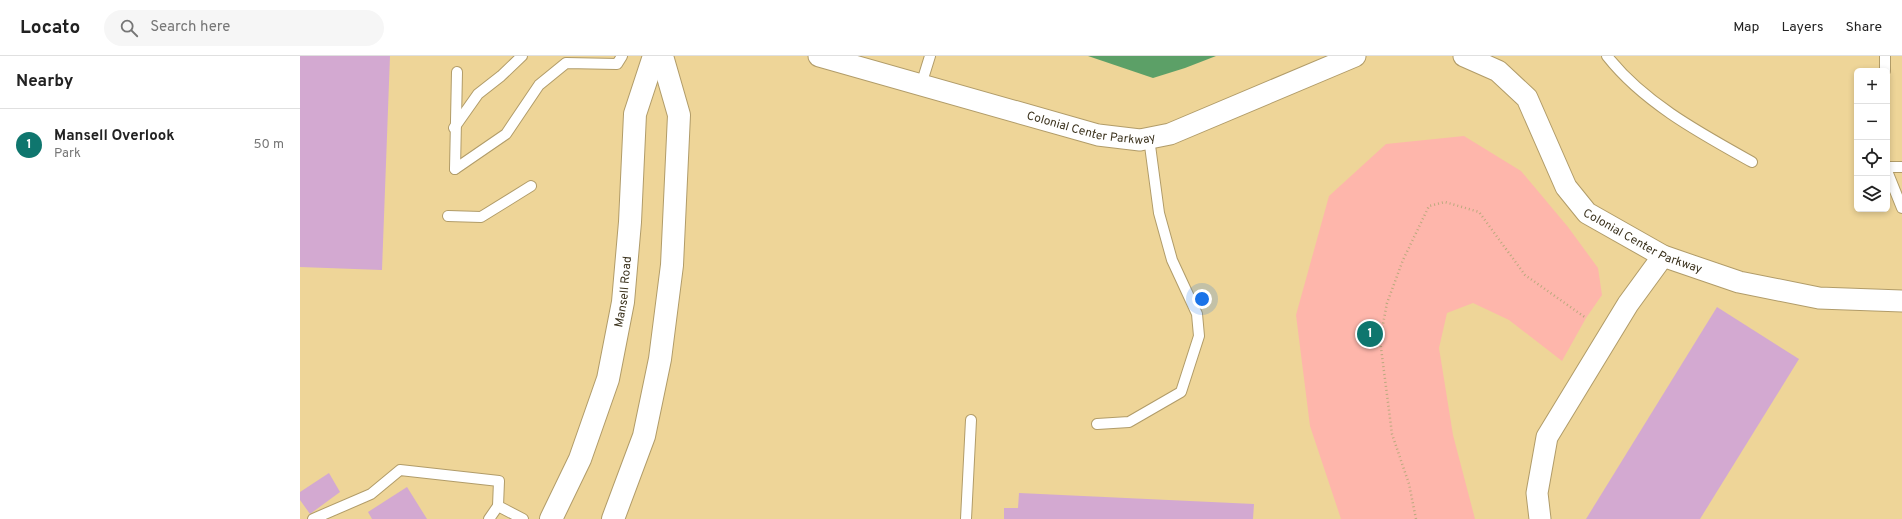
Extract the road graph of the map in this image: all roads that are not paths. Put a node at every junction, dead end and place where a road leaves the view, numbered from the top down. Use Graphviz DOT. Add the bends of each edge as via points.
graph roads {
  1 [pos="522,56"];
  2 [pos="622,56"];
  3 [pos="654,56"];
  4 [pos="662,56"];
  5 [pos="818,56"];
  6 [pos="930,56"];
  7 [pos="1355,56"];
  8 [pos="1464,56"];
  9 [pos="1607,56"];
  10 [pos="1885,56"];
  11 [pos="1885,68"];
  12 [pos="457,72"];
  13 [pos="921,85"];
  14 [pos="454,128"];
  15 [pos="1149,138"];
  16 [pos="1752,162"];
  17 [pos="1890,166"];
  18 [pos="1902,166"];
  19 [pos="1889,176"];
  20 [pos="531,186"];
  21 [pos="1902,208"];
  22 [pos="448,216"];
  23 [pos="1663,256"];
  24 [pos="1902,301"];
  25 [pos="971,420"];
  26 [pos="1097,424"];
  27 [pos="498,506"];
  28 [pos="331,516"];
  29 [pos="313,519"];
  30 [pos="489,519"];
  31 [pos="523,519"];
  32 [pos="552,519"];
  33 [pos="613,519"];
  34 [pos="966,519"];
  35 [pos="1540,519"];
  1 -- 14 [label="lane" via="478,94"];
  2 -- 14 [label="lane" via="617,64 566,63 539,85 506,134 454,169"];
  3 -- 32 [label="main road, Mansell Road" via="635,114 623,302 608,379 580,459"];
  4 -- 33 [label="main road" via="679,115 672,265 660,359 644,436"];
  5 -- 13 [label="street, Colonial Center Parkway"];
  6 -- 13 [label="lane"];
  7 -- 15 [label="street, Colonial Center Parkway" via="1170,134"];
  8 -- 23 [label="street, Colonial Center Parkway" via="1498,71 1526,98 1566,187 1587,214"];
  9 -- 16 [label="lane" via="1620,73 1684,124"];
  10 -- 11 [label="lane"];
  12 -- 14 [label="lane"];
  13 -- 15 [label="street, Colonial Center Parkway" via="1098,136 1140,140"];
  15 -- 26 [label="lane" via="1159,213 1172,260 1197,314 1199,336 1181,392 1129,422"];
  17 -- 18 [label="lane"];
  19 -- 21 [label="lane"];
  20 -- 22 [label="lane" via="481,217"];
  23 -- 24 [label="street, Colonial Center Parkway" via="1739,282 1819,298"];
  23 -- 35 [label="street" via="1628,304 1547,437 1537,493"];
  25 -- 34 [label="lane"];
  27 -- 28 [label="lane" via="499,481 400,470 372,494"];
  27 -- 30 [label="lane"];
  27 -- 31 [label="lane"];
  28 -- 29 [label="lane"];
}
